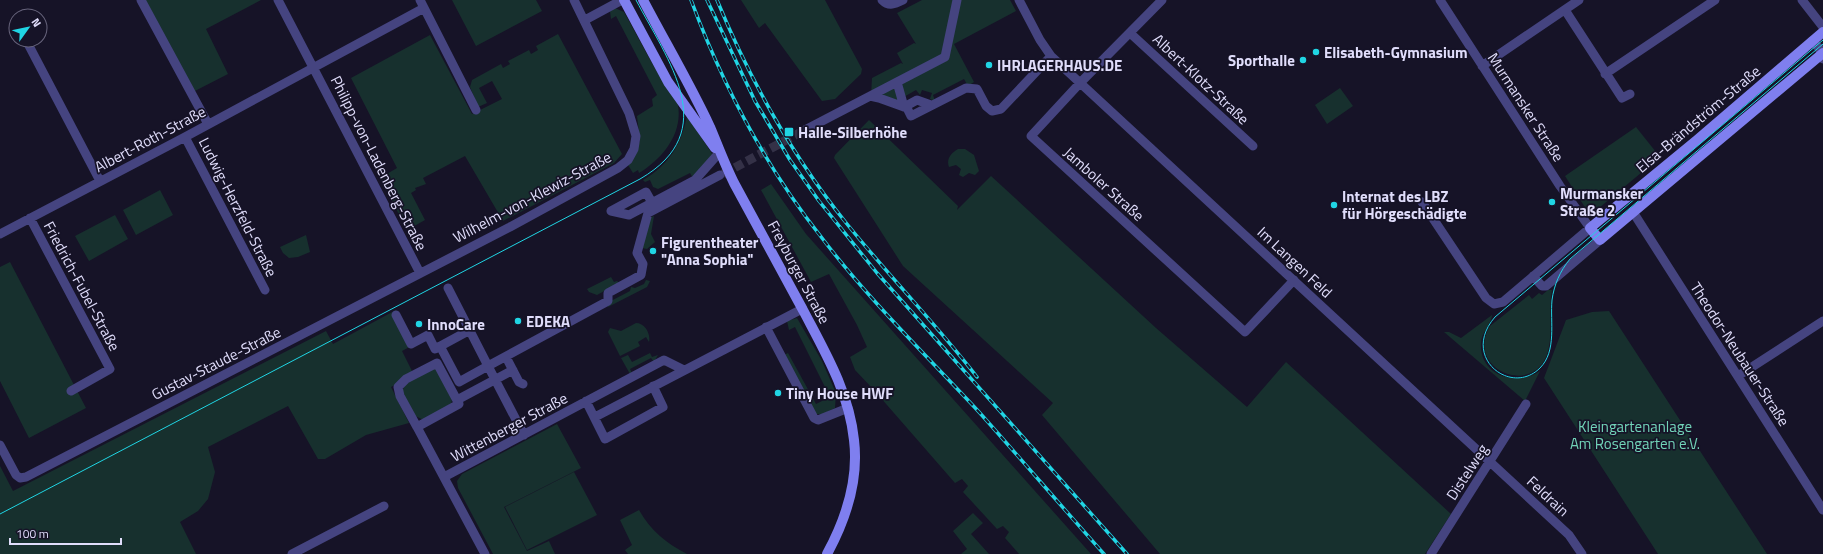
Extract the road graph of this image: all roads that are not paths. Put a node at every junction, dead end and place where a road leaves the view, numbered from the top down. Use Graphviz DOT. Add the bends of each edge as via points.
graph roads {
  1 [pos="141,0"];
  2 [pos="278,0"];
  3 [pos="574,0"];
  4 [pos="623,0"];
  5 [pos="643,0"];
  6 [pos="882,0"];
  7 [pos="903,0"];
  8 [pos="957,0"];
  9 [pos="1019,0"];
  10 [pos="1162,0"];
  11 [pos="1440,0"];
  12 [pos="1580,0"];
  13 [pos="1715,0"];
  14 [pos="1802,0"];
  15 [pos="422,4"];
  16 [pos="1565,10"];
  17 [pos="584,20"];
  18 [pos="1823,27"];
  19 [pos="1823,32"];
  20 [pos="1130,33"];
  21 [pos="1812,41"];
  22 [pos="30,48"];
  23 [pos="1822,55"];
  24 [pos="1051,56"];
  25 [pos="1482,66"];
  26 [pos="313,67"];
  27 [pos="1606,74"];
  28 [pos="897,82"];
  29 [pos="1080,82"];
  30 [pos="1630,94"];
  31 [pos="870,96"];
  32 [pos="931,105"];
  33 [pos="476,110"];
  34 [pos="208,124"];
  35 [pos="803,131"];
  36 [pos="185,137"];
  37 [pos="1253,146"];
  38 [pos="719,153"];
  39 [pos="720,176"];
  40 [pos="100,181"];
  41 [pos="1624,200"];
  42 [pos="1422,202"];
  43 [pos="654,206"];
  44 [pos="1633,212"];
  45 [pos="30,218"];
  46 [pos="1590,228"];
  47 [pos="0,234"];
  48 [pos="1600,240"];
  49 [pos="420,273"];
  50 [pos="1533,276"];
  51 [pos="1294,280"];
  52 [pos="448,288"];
  53 [pos="265,290"];
  54 [pos="802,309"];
  55 [pos="396,315"];
  56 [pos="1823,320"];
  57 [pos="766,328"];
  58 [pos="470,330"];
  59 [pos="440,346"];
  60 [pos="502,358"];
  61 [pos="488,366"];
  62 [pos="684,370"];
  63 [pos="508,374"];
  64 [pos="1738,376"];
  65 [pos="495,380"];
  66 [pos="523,384"];
  67 [pos="653,386"];
  68 [pos="71,391"];
  69 [pos="457,400"];
  70 [pos="586,401"];
  71 [pos="1526,404"];
  72 [pos="848,408"];
  73 [pos="595,417"];
  74 [pos="417,427"];
  75 [pos="524,435"];
  76 [pos="0,445"];
  77 [pos="1491,462"];
  78 [pos="444,478"];
  79 [pos="384,506"];
  80 [pos="1823,510"];
  81 [pos="292,554"];
  82 [pos="485,554"];
  83 [pos="827,554"];
  84 [pos="1431,554"];
  85 [pos="1582,554"];
  1 -- 34 [label="street"];
  2 -- 26 [label="street, Philipp-von-Ladenberg-Straße"];
  3 -- 17 [label="street, Wilhelm-von-Klewiz-Straße"];
  4 -- 17 [label="street"];
  4 -- 38 [label="street, Freyburger Straße" via="668,82"];
  5 -- 38 [label="street, Freyburger Straße" via="710,128"];
  6 -- 7 [label="street" via="891,5"];
  8 -- 28 [label="street" via="945,57"];
  9 -- 24 [label="street, Im Langen Feld"];
  10 -- 20 [label="street, Jamboler Straße"];
  11 -- 25 [label="street, Murmansker Straße"];
  12 -- 16 [label="street"];
  13 -- 27 [label="street"];
  14 -- 18 [label="street"];
  15 -- 26 [label="street, Albert-Roth-Straße"];
  15 -- 33 [label="street"];
  16 -- 25 [label="street"];
  16 -- 27 [label="street"];
  17 -- 49 [label="street, Wilhelm-von-Klewiz-Straße" via="632,122 636,136 634,149 628,160 586,186"];
  19 -- 21 [label="street, Elsa-Brändström-Straße"];
  20 -- 29 [label="street, Jamboler Straße"];
  20 -- 37 [label="street, Albert-Klotz-Straße"];
  21 -- 23 [label="street"];
  21 -- 41 [label="street, Elsa-Brändström-Straße"];
  22 -- 40 [label="street"];
  23 -- 44 [label="street, Elsa-Brändström-Straße"];
  24 -- 29 [label="street, Im Langen Feld"];
  24 -- 32 [label="street" via="1001,108 992,111 977,89 971,87"];
  25 -- 46 [label="street, Murmansker Straße"];
  26 -- 34 [label="street, Albert-Roth-Straße"];
  26 -- 49 [label="street, Philipp-von-Ladenberg-Straße"];
  27 -- 30 [label="street" via="1622,98"];
  28 -- 31 [label="street"];
  28 -- 31 [label="street" via="904,107"];
  29 -- 51 [label="street, Im Langen Feld"];
  29 -- 51 [label="street, Jamboler Straße" via="1031,136 1036,141 1245,332"];
  31 -- 35 [label="street"];
  34 -- 36 [label="street, Albert-Roth-Straße"];
  36 -- 40 [label="street, Albert-Roth-Straße"];
  36 -- 53 [label="street, Ludwig-Herzfeld-Straße"];
  38 -- 43 [label="street" via="695,180 663,197"];
  38 -- 54 [label="street, Freyburger Straße"];
  39 -- 43 [label="street" via="703,187"];
  40 -- 45 [label="street, Albert-Roth-Straße"];
  41 -- 44 [label="street"];
  41 -- 46 [label="street, Elsa-Brändström-Straße"];
  42 -- 50 [label="street, Elsa-Brändström-Straße" via="1491,303 1503,302"];
  43 -- 60 [label="street" via="648,213 637,254 642,264 640,275 608,294 608,301"];
  44 -- 48 [label="street, Elsa-Brändström-Straße"];
  44 -- 64 [label="street, Theodor-Neubauer-Straße"];
  45 -- 47 [label="street, Albert-Roth-Straße"];
  45 -- 68 [label="street, Friedrich-Fubel-Straße" via="110,369"];
  46 -- 48 [label="street"];
  46 -- 50 [label="street, Elsa-Brändström-Straße"];
  48 -- 50 [label="street, Elsa-Brändström-Straße" via="1546,286 1542,286"];
  49 -- 76 [label="street, Gustav-Staude-Straße" via="26,477 20,478 16,474"];
  51 -- 77 [label="street, Im Langen Feld"];
  52 -- 58 [label="street"];
  54 -- 57 [label="street"];
  54 -- 72 [label="street, Freyburger Straße" via="831,365"];
  55 -- 59 [label="street" via="411,344 428,335 435,349"];
  56 -- 64 [label="street"];
  57 -- 62 [label="street"];
  57 -- 72 [label="street" via="814,418 818,420"];
  58 -- 59 [label="street"];
  58 -- 61 [label="street"];
  59 -- 61 [label="street" via="459,382"];
  60 -- 61 [label="street"];
  60 -- 63 [label="street"];
  61 -- 65 [label="street"];
  62 -- 67 [label="street"];
  62 -- 70 [label="street, Wittenberger Straße" via="664,360"];
  63 -- 65 [label="street"];
  63 -- 66 [label="street"];
  64 -- 80 [label="street, Theodor-Neubauer-Straße"];
  65 -- 69 [label="street"];
  65 -- 75 [label="street"];
  67 -- 73 [label="street"];
  67 -- 73 [label="street, Wittenberger Straße" via="663,407 605,439"];
  69 -- 74 [label="street" via="459,404"];
  69 -- 74 [label="street" via="437,362 406,379 398,387 400,396"];
  70 -- 73 [label="street, Wittenberger Straße"];
  70 -- 75 [label="street, Wittenberger Straße"];
  71 -- 77 [label="street, Distelweg"];
  72 -- 83 [label="street, Freyburger Straße" via="854,441 855,471 846,514"];
  74 -- 78 [label="street"];
  75 -- 78 [label="street, Wittenberger Straße"];
  77 -- 84 [label="street, Distelweg"];
  77 -- 85 [label="street, Feldrain" via="1569,535"];
  78 -- 82 [label="street"];
  79 -- 81 [label="street"];
}
